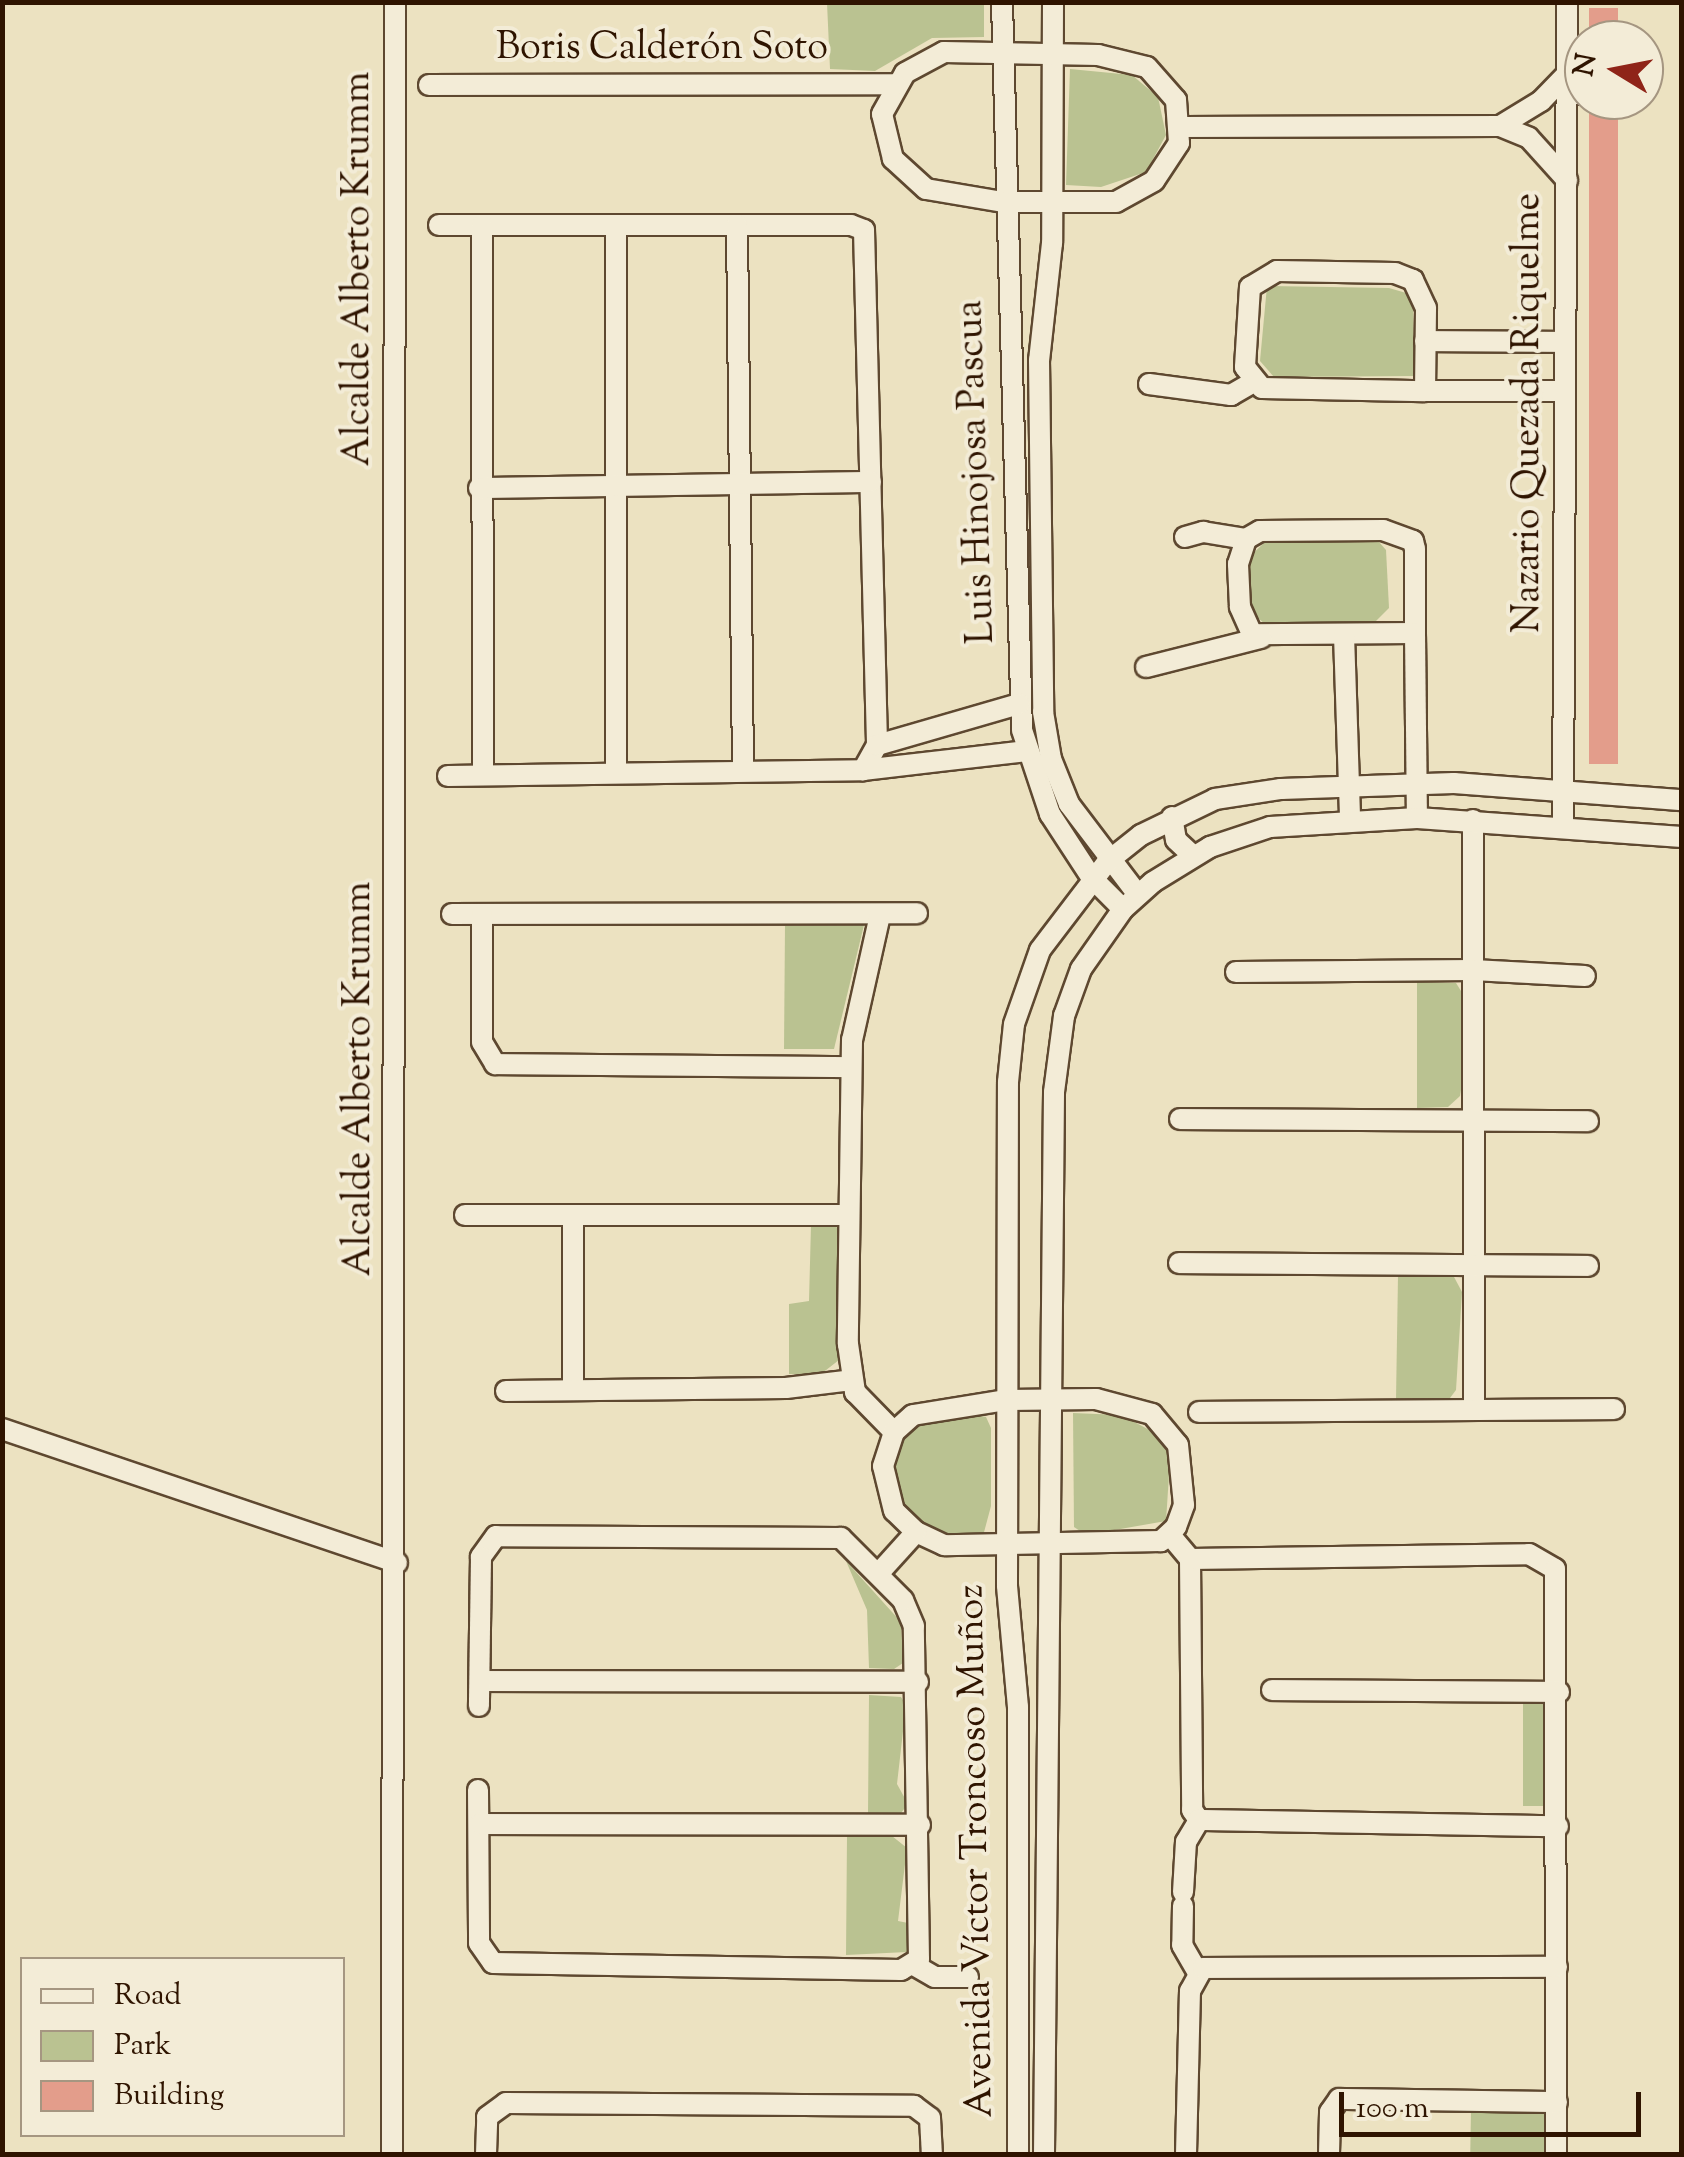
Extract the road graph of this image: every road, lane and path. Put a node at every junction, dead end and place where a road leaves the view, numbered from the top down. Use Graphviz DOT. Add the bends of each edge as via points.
graph roads {
  1 [pos="395,2"];
  2 [pos="1002,2"];
  3 [pos="1053,2"];
  4 [pos="1002,51"];
  5 [pos="1052,53"];
  6 [pos="1564,77"];
  7 [pos="895,84"];
  8 [pos="428,85"];
  9 [pos="1567,120"];
  10 [pos="1500,126"];
  11 [pos="1182,127"];
  12 [pos="1567,180"];
  13 [pos="1003,202"];
  14 [pos="1052,204"];
  15 [pos="440,224"];
  16 [pos="482,225"];
  17 [pos="616,225"];
  18 [pos="737,225"];
  19 [pos="1426,341"];
  20 [pos="1566,342"];
  21 [pos="1252,382"];
  22 [pos="1148,384"];
  23 [pos="1424,390"];
  24 [pos="1565,391"];
  25 [pos="871,482"];
  26 [pos="739,484"];
  27 [pos="614,486"];
  28 [pos="479,488"];
  29 [pos="1185,537"];
  30 [pos="1246,539"];
  31 [pos="1416,633"];
  32 [pos="1344,635"];
  33 [pos="1261,638"];
  34 [pos="1146,667"];
  35 [pos="1019,704"];
  36 [pos="878,745"];
  37 [pos="1026,752"];
  38 [pos="863,770"];
  39 [pos="743,772"];
  40 [pos="616,773"];
  41 [pos="483,775"];
  42 [pos="448,776"];
  43 [pos="1416,784"];
  44 [pos="1349,786"];
  45 [pos="1562,788"];
  46 [pos="1682,800"];
  47 [pos="1172,817"];
  48 [pos="1417,818"];
  49 [pos="1350,820"];
  50 [pos="1473,820"];
  51 [pos="1562,825"];
  52 [pos="1682,837"];
  53 [pos="1193,856"];
  54 [pos="1099,869"];
  55 [pos="1131,902"];
  56 [pos="918,913"];
  57 [pos="452,914"];
  58 [pos="880,914"];
  59 [pos="482,915"];
  60 [pos="1474,970"];
  61 [pos="1236,972"];
  62 [pos="1585,976"];
  63 [pos="850,1067"];
  64 [pos="1180,1119"];
  65 [pos="1474,1120"];
  66 [pos="1588,1121"];
  67 [pos="465,1215"];
  68 [pos="573,1215"];
  69 [pos="849,1215"];
  70 [pos="1179,1263"];
  71 [pos="1474,1266"];
  72 [pos="1588,1266"];
  73 [pos="852,1380"];
  74 [pos="573,1390"];
  75 [pos="506,1391"];
  76 [pos="1054,1399"];
  77 [pos="1007,1400"];
  78 [pos="1474,1410"];
  79 [pos="1614,1410"];
  80 [pos="1199,1412"];
  81 [pos="2,1429"];
  82 [pos="894,1432"];
  83 [pos="916,1532"];
  84 [pos="1170,1535"];
  85 [pos="1008,1546"];
  86 [pos="1053,1546"];
  87 [pos="1190,1559"];
  88 [pos="396,1563"];
  89 [pos="880,1572"];
  90 [pos="480,1681"];
  91 [pos="918,1682"];
  92 [pos="1272,1690"];
  93 [pos="1559,1692"];
  94 [pos="480,1706"];
  95 [pos="478,1790"];
  96 [pos="1198,1820"];
  97 [pos="480,1824"];
  98 [pos="920,1825"];
  99 [pos="1558,1826"];
  100 [pos="914,1965"];
  101 [pos="1557,1967"];
  102 [pos="1198,1972"];
  103 [pos="968,1978"];
  104 [pos="1556,2102"];
  105 [pos="392,2154"];
  106 [pos="486,2154"];
  107 [pos="932,2154"];
  108 [pos="1018,2154"];
  109 [pos="1044,2154"];
  110 [pos="1186,2154"];
  111 [pos="1329,2154"];
  112 [pos="1556,2154"];
  1 -- 88 [label="street, Alcalde Alberto Krumm"];
  2 -- 4 [label="street, Luis Hinojosa Pascua"];
  3 -- 5 [label="street, Luis Hinojosa Pascua"];
  4 -- 5 [label="street"];
  4 -- 7 [label="street" via="944,52 916,64"];
  4 -- 13 [label="street, Luis Hinojosa Pascua"];
  5 -- 11 [label="street" via="1147,67 1169,86"];
  5 -- 14 [label="street, Luis Hinojosa Pascua"];
  6 -- 10 [label="street" via="1541,101"];
  7 -- 8 [label="street, Boris Calderón Soto"];
  7 -- 13 [label="street" via="883,130 902,171 940,195"];
  9 -- 12 [label="street, Nazario Quezada Riquelme"];
  10 -- 11 [label="street"];
  10 -- 12 [label="street" via="1529,138"];
  11 -- 14 [label="street" via="1172,158 1141,192 1116,202"];
  12 -- 20 [label="street, Nazario Quezada Riquelme"];
  13 -- 14 [label="street"];
  13 -- 35 [label="street, Luis Hinojosa Pascua"];
  14 -- 54 [label="street, Luis Hinojosa Pascua" via="1039,360 1043,712 1059,782"];
  15 -- 16 [label="street"];
  16 -- 17 [label="street"];
  16 -- 28 [label="street"];
  17 -- 18 [label="street"];
  17 -- 27 [label="street"];
  18 -- 25 [label="street" via="851,225 868,235"];
  18 -- 26 [label="street"];
  19 -- 20 [label="street"];
  19 -- 21 [label="street" via="1424,298 1404,275 1267,272 1247,296 1245,367"];
  19 -- 23 [label="street"];
  20 -- 24 [label="street, Nazario Quezada Riquelme"];
  21 -- 22 [label="street" via="1231,394"];
  21 -- 23 [label="street" via="1268,389"];
  23 -- 24 [label="street"];
  24 -- 45 [label="street, Nazario Quezada Riquelme"];
  25 -- 26 [label="street"];
  25 -- 36 [label="street"];
  26 -- 27 [label="street"];
  26 -- 39 [label="street"];
  27 -- 28 [label="street"];
  27 -- 40 [label="street"];
  28 -- 41 [label="street"];
  29 -- 30 [label="street" via="1215,532"];
  30 -- 31 [label="street" via="1260,532 1406,535 1414,549"];
  30 -- 33 [label="street" via="1238,564 1240,606 1245,624"];
  31 -- 32 [label="street"];
  31 -- 43 [label="street"];
  32 -- 33 [label="street"];
  32 -- 44 [label="street"];
  33 -- 34 [label="street"];
  35 -- 36 [label="street"];
  35 -- 37 [label="street, Luis Hinojosa Pascua"];
  36 -- 38 [label="street"];
  37 -- 38 [label="street"];
  37 -- 54 [label="street, Luis Hinojosa Pascua" via="1050,814"];
  38 -- 39 [label="street"];
  39 -- 40 [label="street"];
  40 -- 41 [label="street"];
  41 -- 42 [label="street"];
  43 -- 44 [label="street, Avenida Víctor Troncoso Muñoz"];
  43 -- 45 [label="street, Avenida Víctor Troncoso Muñoz"];
  43 -- 48 [label="street"];
  44 -- 47 [label="street, Avenida Víctor Troncoso Muñoz" via="1234,795"];
  44 -- 49 [label="street"];
  45 -- 46 [label="street, Avenida Víctor Troncoso Muñoz"];
  45 -- 51 [label="street, Nazario Quezada Riquelme"];
  47 -- 53 [label="street" via="1176,840"];
  47 -- 54 [label="street, Avenida Víctor Troncoso Muñoz"];
  48 -- 49 [label="street, Avenida Víctor Troncoso Muñoz"];
  48 -- 50 [label="street, Avenida Víctor Troncoso Muñoz"];
  49 -- 53 [label="street, Avenida Víctor Troncoso Muñoz" via="1270,826"];
  50 -- 51 [label="street, Avenida Víctor Troncoso Muñoz"];
  50 -- 60 [label="street"];
  51 -- 52 [label="street, Avenida Víctor Troncoso Muñoz"];
  53 -- 55 [label="street, Avenida Víctor Troncoso Muñoz"];
  54 -- 55 [label="street, Luis Hinojosa Pascua"];
  54 -- 77 [label="street, Avenida Víctor Troncoso Muñoz" via="1046,938 1014,1024"];
  55 -- 76 [label="street, Avenida Víctor Troncoso Muñoz" via="1081,968 1056,1064"];
  56 -- 58 [label="street"];
  57 -- 59 [label="street"];
  58 -- 59 [label="street"];
  58 -- 63 [label="street" via="858,999"];
  59 -- 63 [label="street" via="482,1042 496,1064"];
  60 -- 61 [label="street"];
  60 -- 62 [label="street"];
  60 -- 65 [label="street"];
  63 -- 69 [label="street"];
  64 -- 65 [label="street"];
  65 -- 66 [label="street"];
  65 -- 71 [label="street"];
  67 -- 68 [label="street"];
  68 -- 69 [label="street"];
  68 -- 74 [label="street"];
  69 -- 73 [label="street"];
  70 -- 71 [label="street"];
  71 -- 72 [label="street"];
  71 -- 78 [label="street"];
  73 -- 74 [label="street" via="786,1388"];
  73 -- 82 [label="street" via="869,1413"];
  74 -- 75 [label="street"];
  76 -- 77 [label="street"];
  76 -- 84 [label="street" via="1110,1399 1164,1423 1183,1463 1184,1504"];
  76 -- 86 [label="street, Avenida Víctor Troncoso Muñoz"];
  77 -- 82 [label="street" via="926,1409"];
  77 -- 85 [label="street, Avenida Víctor Troncoso Muñoz"];
  78 -- 79 [label="street"];
  78 -- 80 [label="street"];
  81 -- 88 [label="street"];
  82 -- 83 [label="street" via="883,1479 894,1511"];
  83 -- 85 [label="street, Avenida Víctor Troncoso Muñoz" via="944,1545"];
  83 -- 89 [label="street"];
  84 -- 86 [label="street, Avenida Víctor Troncoso Muñoz" via="1147,1544"];
  84 -- 87 [label="street"];
  85 -- 86 [label="street, Avenida Víctor Troncoso Muñoz"];
  85 -- 108 [label="street, Avenida Víctor Troncoso Muñoz" via="1018,1707"];
  86 -- 109 [label="street, Avenida Víctor Troncoso Muñoz" via="1044,1684"];
  87 -- 93 [label="street" via="1538,1555 1551,1563 1560,1582"];
  87 -- 96 [label="street" via="1192,1810"];
  88 -- 105 [label="street, Alcalde Alberto Krumm"];
  89 -- 90 [label="street" via="832,1535 501,1534 482,1552"];
  89 -- 91 [label="street" via="912,1617"];
  90 -- 91 [label="street"];
  90 -- 94 [label="street"];
  91 -- 98 [label="street"];
  92 -- 93 [label="street"];
  93 -- 99 [label="street"];
  95 -- 97 [label="street"];
  96 -- 99 [label="street"];
  96 -- 102 [label="street" via="1186,1842 1182,1945"];
  97 -- 98 [label="street"];
  97 -- 100 [label="street" via="479,1943 500,1965"];
  98 -- 100 [label="street" via="922,1951"];
  99 -- 101 [label="street"];
  100 -- 103 [label="street" via="935,1977"];
  101 -- 102 [label="street" via="1218,1964"];
  101 -- 104 [label="street"];
  102 -- 110 [label="street" via="1190,1991"];
  104 -- 111 [label="street" via="1339,2100 1330,2112"];
  104 -- 112 [label="street"];
  106 -- 107 [label="street" via="490,2112 526,2103 914,2106 930,2118"];
}
